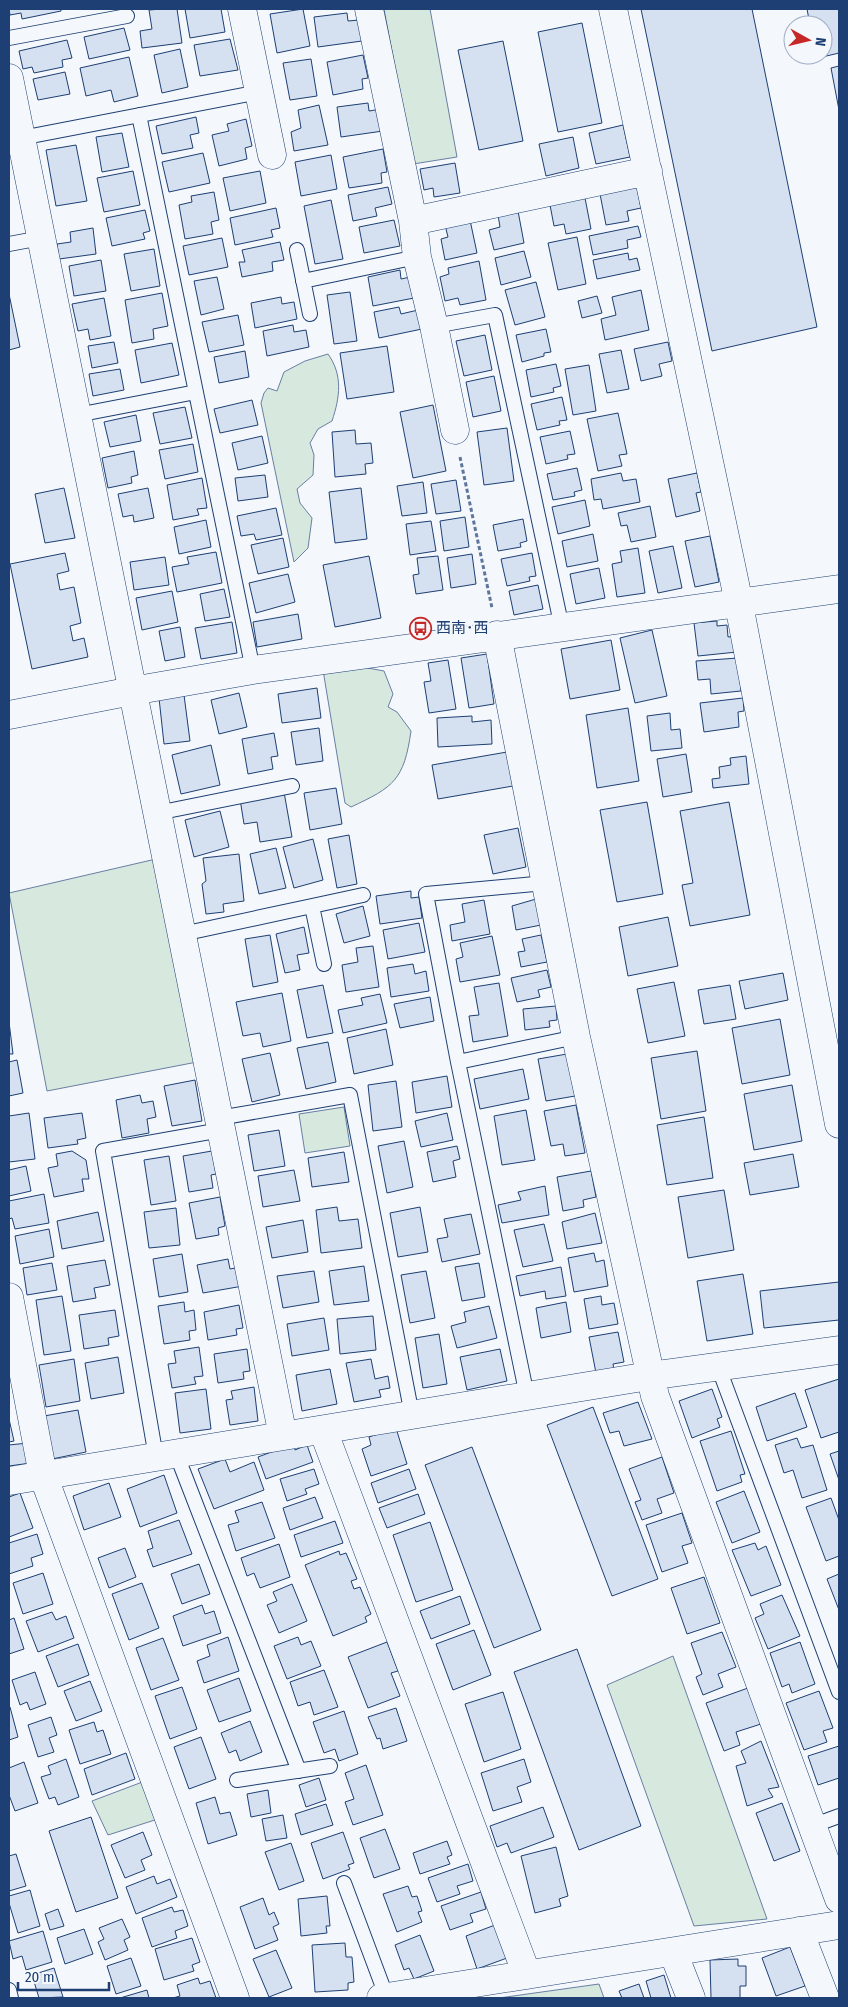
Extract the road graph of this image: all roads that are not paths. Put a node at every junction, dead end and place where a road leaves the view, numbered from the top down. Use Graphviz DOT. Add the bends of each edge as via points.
graph roads {
  1 [pos="242,9"];
  2 [pos="369,9"];
  3 [pos="613,9"];
  4 [pos="127,16"];
  5 [pos="9,38"];
  6 [pos="9,78"];
  7 [pos="259,92"];
  8 [pos="139,115"];
  9 [pos="21,138"];
  10 [pos="272,154"];
  11 [pos="648,171"];
  12 [pos="413,221"];
  13 [pos="41,238"];
  14 [pos="9,244"];
  15 [pos="297,250"];
  16 [pos="417,257"];
  17 [pos="303,281"];
  18 [pos="310,314"];
  19 [pos="434,326"];
  20 [pos="196,392"];
  21 [pos="77,415"];
  22 [pos="455,430"];
  23 [pos="839,590"];
  24 [pos="739,604"];
  25 [pos="562,628"];
  26 [pos="497,635"];
  27 [pos="254,670"];
  28 [pos="132,691"];
  29 [pos="9,715"];
  30 [pos="292,786"];
  31 [pos="157,813"];
  32 [pos="545,883"];
  33 [pos="363,895"];
  34 [pos="312,906"];
  35 [pos="182,934"];
  36 [pos="324,964"];
  37 [pos="576,1037"];
  38 [pos="458,1062"];
  39 [pos="220,1124"];
  40 [pos="839,1124"];
  41 [pos="9,1297"];
  42 [pos="839,1350"];
  43 [pos="718,1366"];
  44 [pos="649,1376"];
  45 [pos="527,1396"];
  46 [pos="412,1415"];
  47 [pos="323,1430"];
  48 [pos="283,1436"];
  49 [pos="166,1455"];
  50 [pos="43,1475"];
  51 [pos="9,1481"];
  52 [pos="839,1692"];
  53 [pos="330,1766"];
  54 [pos="299,1772"];
  55 [pos="237,1780"];
  56 [pos="839,1816"];
  57 [pos="812,1826"];
  58 [pos="344,1883"];
  59 [pos="839,1899"];
  60 [pos="839,1925"];
  61 [pos="799,1931"];
  62 [pos="673,1952"];
  63 [pos="527,1975"];
  64 [pos="9,1990"];
  65 [pos="11,1998"];
  66 [pos="235,1998"];
  67 [pos="385,1998"];
  68 [pos="691,1998"];
  69 [pos="825,1998"];
  1 -- 7 [label="street"];
  2 -- 12 [label="street"];
  3 -- 11 [label="street"];
  4 -- 5 [label="lane"];
  6 -- 9 [label="street"];
  7 -- 8 [label="lane"];
  7 -- 10 [label="street"];
  8 -- 9 [label="lane"];
  8 -- 20 [label="lane"];
  9 -- 13 [label="street"];
  11 -- 12 [label="street"];
  11 -- 24 [label="street"];
  12 -- 16 [label="street"];
  13 -- 14 [label="lane"];
  13 -- 21 [label="street"];
  15 -- 17 [label="lane"];
  16 -- 17 [label="lane"];
  16 -- 19 [label="street"];
  17 -- 18 [label="lane"];
  19 -- 22 [label="street"];
  19 -- 25 [label="lane" via="495,315"];
  20 -- 21 [label="lane"];
  20 -- 27 [label="lane"];
  21 -- 28 [label="street"];
  23 -- 24 [label="street"];
  24 -- 25 [label="street"];
  24 -- 40 [label="street"];
  25 -- 26 [label="street"];
  26 -- 27 [label="street"];
  26 -- 32 [label="street"];
  27 -- 28 [label="street"];
  28 -- 29 [label="street"];
  28 -- 31 [label="street"];
  30 -- 31 [label="lane"];
  31 -- 35 [label="street"];
  32 -- 37 [label="street"];
  32 -- 38 [label="lane" via="426,894"];
  33 -- 34 [label="lane"];
  34 -- 35 [label="lane"];
  34 -- 36 [label="lane"];
  35 -- 39 [label="street"];
  37 -- 38 [label="lane"];
  37 -- 44 [label="street"];
  38 -- 45 [label="lane"];
  39 -- 46 [label="lane" via="350,1095"];
  39 -- 48 [label="street"];
  39 -- 49 [label="lane" via="103,1151"];
  41 -- 50 [label="street"];
  42 -- 43 [label="street"];
  43 -- 44 [label="street"];
  43 -- 52 [label="lane"];
  44 -- 45 [label="street"];
  44 -- 57 [label="street"];
  45 -- 46 [label="street"];
  46 -- 47 [label="street"];
  47 -- 48 [label="street"];
  47 -- 63 [label="street"];
  48 -- 49 [label="street"];
  49 -- 50 [label="street"];
  49 -- 54 [label="lane"];
  50 -- 51 [label="street"];
  50 -- 66 [label="street"];
  53 -- 54 [label="lane"];
  54 -- 55 [label="lane"];
  56 -- 57 [label="lane"];
  57 -- 59 [label="street"];
  58 -- 67 [label="lane"];
  60 -- 61 [label="street"];
  61 -- 62 [label="street"];
  61 -- 69 [label="street"];
  62 -- 63 [label="street"];
  62 -- 68 [label="street"];
  63 -- 67 [label="street"];
  64 -- 65 [label="lane"];
}
